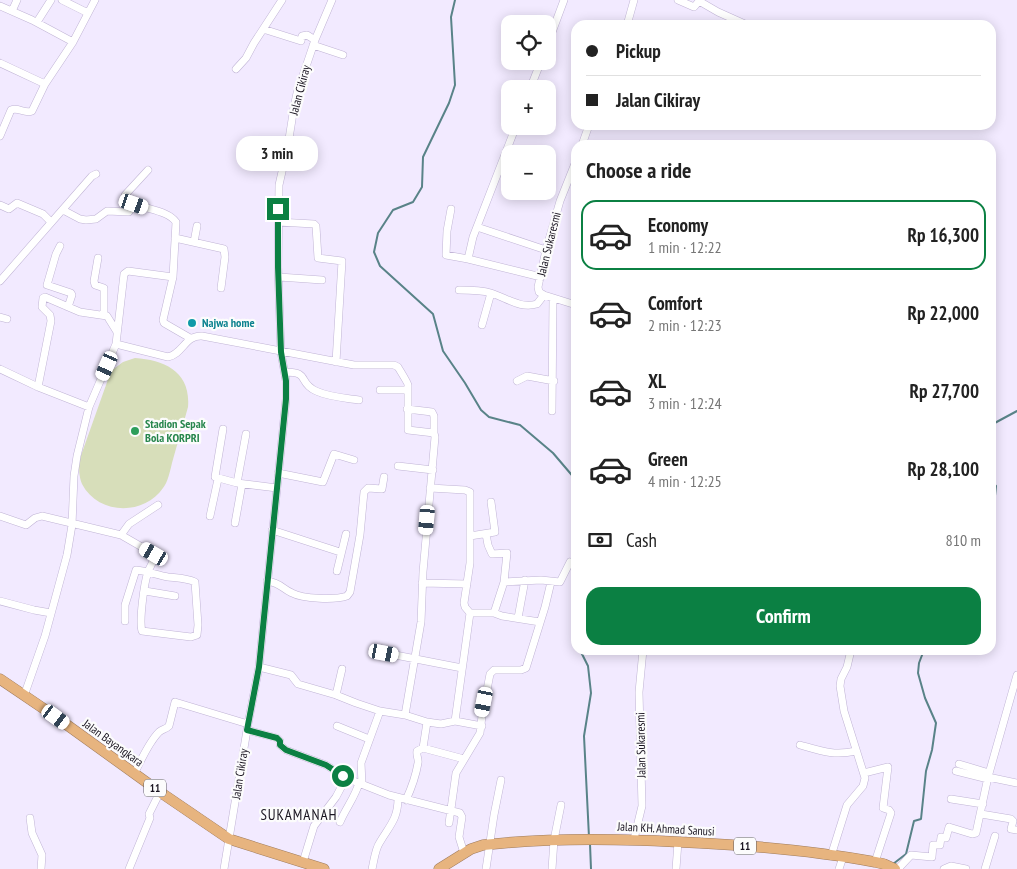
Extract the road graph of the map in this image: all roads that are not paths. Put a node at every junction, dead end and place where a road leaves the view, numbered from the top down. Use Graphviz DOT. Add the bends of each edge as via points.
graph roads {
  1 [pos="17,0"];
  2 [pos="51,0"];
  3 [pos="62,0"];
  4 [pos="95,0"];
  5 [pos="282,0"];
  6 [pos="332,0"];
  7 [pos="564,0"];
  8 [pos="634,0"];
  9 [pos="678,0"];
  10 [pos="700,1"];
  11 [pos="0,6"];
  12 [pos="12,11"];
  13 [pos="88,13"];
  14 [pos="628,20"];
  15 [pos="735,20"];
  16 [pos="37,22"];
  17 [pos="556,22"];
  18 [pos="263,29"];
  19 [pos="73,42"];
  20 [pos="314,42"];
  21 [pos="343,55"];
  22 [pos="0,63"];
  23 [pos="236,69"];
  24 [pos="45,84"];
  25 [pos="4,117"];
  26 [pos="513,135"];
  27 [pos="0,136"];
  28 [pos="148,170"];
  29 [pos="96,174"];
  30 [pos="571,174"];
  31 [pos="134,204"];
  32 [pos="0,205"];
  33 [pos="451,209"];
  34 [pos="63,210"];
  35 [pos="51,222"];
  36 [pos="278,222"];
  37 [pos="197,226"];
  38 [pos="477,227"];
  39 [pos="175,238"];
  40 [pos="194,242"];
  41 [pos="60,246"];
  42 [pos="546,250"];
  43 [pos="98,258"];
  44 [pos="468,259"];
  45 [pos="172,277"];
  46 [pos="278,277"];
  47 [pos="540,277"];
  48 [pos="0,280"];
  49 [pos="322,280"];
  50 [pos="221,288"];
  51 [pos="459,290"];
  52 [pos="491,293"];
  53 [pos="544,295"];
  54 [pos="554,298"];
  55 [pos="571,303"];
  56 [pos="68,307"];
  57 [pos="104,315"];
  58 [pos="482,325"];
  59 [pos="117,332"];
  60 [pos="190,338"];
  61 [pos="116,344"];
  62 [pos="281,352"];
  63 [pos="336,362"];
  64 [pos="0,369"];
  65 [pos="285,372"];
  66 [pos="517,381"];
  67 [pos="554,381"];
  68 [pos="38,388"];
  69 [pos="380,390"];
  70 [pos="408,390"];
  71 [pos="359,400"];
  72 [pos="89,407"];
  73 [pos="407,409"];
  74 [pos="552,411"];
  75 [pos="223,429"];
  76 [pos="434,432"];
  77 [pos="246,434"];
  78 [pos="354,460"];
  79 [pos="398,466"];
  80 [pos="433,470"];
  81 [pos="278,473"];
  82 [pos="384,478"];
  83 [pos="218,479"];
  84 [pos="240,484"];
  85 [pos="277,488"];
  86 [pos="430,488"];
  87 [pos="491,502"];
  88 [pos="158,505"];
  89 [pos="0,516"];
  90 [pos="210,516"];
  91 [pos="235,522"];
  92 [pos="72,525"];
  93 [pos="272,530"];
  94 [pos="346,534"];
  95 [pos="486,534"];
  96 [pos="121,535"];
  97 [pos="470,536"];
  98 [pos="340,552"];
  99 [pos="570,562"];
  100 [pos="337,571"];
  101 [pos="148,572"];
  102 [pos="525,580"];
  103 [pos="267,582"];
  104 [pos="504,582"];
  105 [pos="551,582"];
  106 [pos="422,583"];
  107 [pos="467,584"];
  108 [pos="145,591"];
  109 [pos="175,596"];
  110 [pos="0,601"];
  111 [pos="52,613"];
  112 [pos="470,613"];
  113 [pos="494,613"];
  114 [pos="518,618"];
  115 [pos="125,622"];
  116 [pos="540,622"];
  117 [pos="384,653"];
  118 [pos="642,655"];
  119 [pos="850,655"];
  120 [pos="414,658"];
  121 [pos="259,667"];
  122 [pos="462,668"];
  123 [pos="342,669"];
  124 [pos="1017,676"];
  125 [pos="0,679"];
  126 [pos="336,695"];
  127 [pos="24,696"];
  128 [pos="380,711"];
  129 [pos="405,715"];
  130 [pos="455,721"];
  131 [pos="428,722"];
  132 [pos="337,726"];
  133 [pos="482,726"];
  134 [pos="247,727"];
  135 [pos="369,739"];
  136 [pos="800,745"];
  137 [pos="423,748"];
  138 [pos="856,751"];
  139 [pos="464,759"];
  140 [pos="957,768"];
  141 [pos="864,772"];
  142 [pos="134,774"];
  143 [pos="989,776"];
  144 [pos="346,778"];
  145 [pos="501,780"];
  146 [pos="361,783"];
  147 [pos="1017,783"];
  148 [pos="160,792"];
  149 [pos="398,798"];
  150 [pos="951,799"];
  151 [pos="406,800"];
  152 [pos="983,804"];
  153 [pos="561,805"];
  154 [pos="451,811"];
  155 [pos="981,814"];
  156 [pos="30,818"];
  157 [pos="340,822"];
  158 [pos="449,823"];
  159 [pos="1017,830"];
  160 [pos="995,836"];
  161 [pos="229,838"];
  162 [pos="634,839"];
  163 [pos="554,840"];
  164 [pos="678,842"];
  165 [pos="490,844"];
  166 [pos="464,853"];
  167 [pos="831,856"];
  168 [pos="843,857"];
  169 [pos="303,862"];
  170 [pos="889,866"];
  171 [pos="129,868"];
  172 [pos="41,869"];
  173 [pos="224,869"];
  174 [pos="324,869"];
  175 [pos="372,869"];
  176 [pos="439,869"];
  177 [pos="486,869"];
  178 [pos="552,869"];
  179 [pos="676,869"];
  180 [pos="839,869"];
  181 [pos="944,869"];
  182 [pos="966,869"];
  183 [pos="985,869"];
  1 -- 12 [label="street"];
  2 -- 16 [label="street"];
  3 -- 13 [label="street"];
  4 -- 13 [label="street"];
  5 -- 18 [label="street"];
  6 -- 20 [label="street, Jalan Cikiray"];
  7 -- 17 [label="street"];
  8 -- 14 [label="street"];
  9 -- 10 [label="street" via="694,7"];
  10 -- 15 [label="street"];
  11 -- 12 [label="street"];
  12 -- 16 [label="street"];
  13 -- 19 [label="street"];
  16 -- 19 [label="street"];
  18 -- 20 [label="street" via="301,41 307,35"];
  18 -- 23 [label="street"];
  19 -- 24 [label="street"];
  20 -- 21 [label="street"];
  20 -- 36 [label="street, Jalan Cikiray" via="294,107 279,185"];
  22 -- 24 [label="street"];
  24 -- 25 [label="street" via="32,111 13,109"];
  25 -- 27 [label="street"];
  26 -- 38 [label="street"];
  28 -- 31 [label="street" via="125,195 126,200"];
  29 -- 34 [label="street"];
  30 -- 42 [label="street, Jalan Sukaresmi"];
  31 -- 34 [label="street" via="129,212 107,211 93,220 82,220"];
  31 -- 39 [label="street" via="172,217 176,222"];
  32 -- 35 [label="street" via="9,209 17,203 43,214"];
  33 -- 44 [label="street" via="446,255"];
  34 -- 35 [label="street"];
  35 -- 48 [label="street"];
  36 -- 46 [label="street, Jalan Cikiray"];
  36 -- 63 [label="street" via="314,224 318,258 342,261"];
  37 -- 40 [label="street"];
  38 -- 42 [label="street"];
  38 -- 44 [label="street"];
  39 -- 40 [label="street"];
  39 -- 45 [label="street"];
  40 -- 50 [label="street" via="225,250"];
  41 -- 56 [label="street" via="46,285 71,293"];
  42 -- 47 [label="street, Jalan Sukaresmi"];
  43 -- 57 [label="street" via="94,281 104,288"];
  44 -- 47 [label="street"];
  45 -- 59 [label="street" via="124,272"];
  45 -- 60 [label="street" via="163,320"];
  46 -- 49 [label="street"];
  46 -- 62 [label="street, Jalan Cikiray"];
  47 -- 53 [label="street, Jalan Sukaresmi" via="538,290"];
  51 -- 52 [label="street"];
  52 -- 53 [label="street" via="506,297 511,302 532,305 539,303"];
  52 -- 58 [label="street"];
  53 -- 54 [label="street, Jalan Sukaresmi"];
  54 -- 55 [label="street, Jalan Sukaresmi"];
  54 -- 67 [label="street"];
  56 -- 57 [label="street"];
  56 -- 68 [label="street" via="46,297 42,299 42,308 50,315 51,321"];
  57 -- 59 [label="street"];
  59 -- 61 [label="street"];
  60 -- 61 [label="street" via="176,354 168,357"];
  60 -- 62 [label="street" via="202,336"];
  61 -- 72 [label="street"];
  62 -- 63 [label="street"];
  62 -- 65 [label="street, Jalan Cikiray"];
  63 -- 70 [label="street" via="396,366 407,382"];
  64 -- 68 [label="street"];
  65 -- 71 [label="street" via="302,374 308,387 318,392"];
  65 -- 81 [label="street, Jalan Cikiray" via="286,399"];
  66 -- 67 [label="street" via="527,376"];
  67 -- 74 [label="street"];
  68 -- 72 [label="street"];
  69 -- 70 [label="street"];
  70 -- 73 [label="street"];
  72 -- 92 [label="street" via="75,466"];
  73 -- 76 [label="street" via="432,412"];
  73 -- 76 [label="street" via="408,430"];
  75 -- 83 [label="street" via="214,474"];
  76 -- 80 [label="street"];
  77 -- 84 [label="street"];
  78 -- 81 [label="street" via="334,454 323,482"];
  79 -- 80 [label="street"];
  80 -- 86 [label="street"];
  81 -- 85 [label="street, Jalan Cikiray"];
  82 -- 103 [label="street" via="382,489 368,488 364,492 349,595 345,598 298,596 280,584"];
  83 -- 84 [label="street"];
  83 -- 90 [label="street"];
  84 -- 85 [label="street"];
  84 -- 91 [label="street"];
  85 -- 93 [label="street, Jalan Cikiray"];
  86 -- 97 [label="street" via="468,491"];
  86 -- 106 [label="street"];
  87 -- 95 [label="street" via="495,530"];
  88 -- 96 [label="street" via="129,524"];
  89 -- 92 [label="street" via="26,525 42,516"];
  92 -- 96 [label="street"];
  92 -- 111 [label="street"];
  93 -- 98 [label="street"];
  93 -- 103 [label="street, Jalan Cikiray"];
  94 -- 98 [label="street"];
  95 -- 97 [label="street"];
  95 -- 104 [label="street" via="492,554 508,553"];
  96 -- 101 [label="street" via="154,554"];
  97 -- 107 [label="street"];
  98 -- 100 [label="street"];
  99 -- 105 [label="street" via="561,582"];
  101 -- 108 [label="street"];
  101 -- 108 [label="street" via="195,582 197,635 142,631"];
  101 -- 115 [label="street" via="134,572 125,605"];
  102 -- 104 [label="street"];
  102 -- 105 [label="street"];
  102 -- 114 [label="street"];
  103 -- 121 [label="street, Jalan Cikiray"];
  104 -- 113 [label="street"];
  105 -- 116 [label="street"];
  106 -- 107 [label="street"];
  106 -- 120 [label="street" via="421,622"];
  107 -- 112 [label="street" via="464,605"];
  108 -- 109 [label="street"];
  110 -- 111 [label="street"];
  111 -- 127 [label="street"];
  112 -- 113 [label="street"];
  112 -- 122 [label="street"];
  113 -- 114 [label="street"];
  114 -- 116 [label="street"];
  116 -- 133 [label="street" via="526,668 491,672"];
  117 -- 120 [label="street"];
  118 -- 162 [label="street, Jalan Sukaresmi" via="639,687 642,800"];
  119 -- 138 [label="street" via="840,686"];
  120 -- 122 [label="street"];
  120 -- 129 [label="street"];
  121 -- 126 [label="street" via="291,675 298,684"];
  121 -- 134 [label="street, Jalan Cikiray"];
  122 -- 130 [label="street"];
  123 -- 126 [label="street"];
  124 -- 143 [label="street"];
  125 -- 127 [label="highway, Jalan Bayangkara / 11"];
  126 -- 128 [label="street"];
  127 -- 142 [label="highway, Jalan Bayangkara / 11"];
  128 -- 129 [label="street"];
  128 -- 135 [label="street"];
  129 -- 131 [label="street"];
  130 -- 131 [label="street"];
  130 -- 133 [label="street"];
  131 -- 137 [label="street"];
  132 -- 135 [label="street"];
  133 -- 139 [label="street"];
  134 -- 142 [label="street" via="175,702 169,726 146,750"];
  134 -- 144 [label="street" via="277,738 286,750 326,765"];
  134 -- 161 [label="street, Jalan Cikiray"];
  135 -- 146 [label="street" via="360,763"];
  136 -- 138 [label="street" via="828,753"];
  137 -- 139 [label="street"];
  137 -- 151 [label="street" via="417,751 419,761"];
  138 -- 141 [label="street"];
  139 -- 154 [label="street" via="456,773"];
  140 -- 143 [label="street"];
  141 -- 167 [label="street" via="863,786 847,806"];
  141 -- 170 [label="street" via="888,767 883,808 891,814"];
  142 -- 148 [label="highway, Jalan Bayangkara / 11"];
  143 -- 147 [label="street"];
  143 -- 152 [label="street"];
  144 -- 146 [label="street"];
  144 -- 169 [label="street" via="312,830"];
  145 -- 165 [label="street"];
  146 -- 149 [label="street"];
  146 -- 157 [label="street"];
  148 -- 161 [label="highway, Jalan Bayangkara / 11"];
  148 -- 171 [label="street"];
  149 -- 151 [label="street"];
  149 -- 175 [label="street" via="395,819 379,843"];
  150 -- 152 [label="street"];
  151 -- 154 [label="street"];
  152 -- 155 [label="street"];
  153 -- 163 [label="street"];
  154 -- 158 [label="street"];
  154 -- 166 [label="street" via="461,814 459,837"];
  155 -- 159 [label="street" via="1011,819 1011,829"];
  155 -- 170 [label="street" via="976,833 949,827 946,838 940,838 940,845 933,845 932,857 911,855"];
  156 -- 172 [label="street" via="32,833 42,855"];
  160 -- 183 [label="street"];
  161 -- 169 [label="highway, Jalan Bayangkara / 11"];
  161 -- 173 [label="street, Jalan Cikiray"];
  162 -- 163 [label="highway, Jalan KH. Ahmad Sanusi / 11"];
  162 -- 164 [label="highway, Jalan KH. Ahmad Sanusi / 11"];
  163 -- 165 [label="highway, Jalan KH. Ahmad Sanusi / 11"];
  163 -- 178 [label="street"];
  164 -- 167 [label="highway, Jalan KH. Ahmad Sanusi / 11"];
  164 -- 179 [label="street"];
  165 -- 166 [label="highway, Jalan KH. Ahmad Sanusi / 11"];
  165 -- 177 [label="street"];
  166 -- 176 [label="highway, Jalan KH. Ahmad Sanusi / 11"];
  167 -- 168 [label="highway, Jalan KH. Ahmad Sanusi / 11"];
  168 -- 170 [label="highway, Jalan KH. Ahmad Sanusi / 11"];
  168 -- 180 [label="street"];
  169 -- 174 [label="highway, Jalan Bayangkara / 11"];
  181 -- 182 [label="street" via="951,866"];
}
